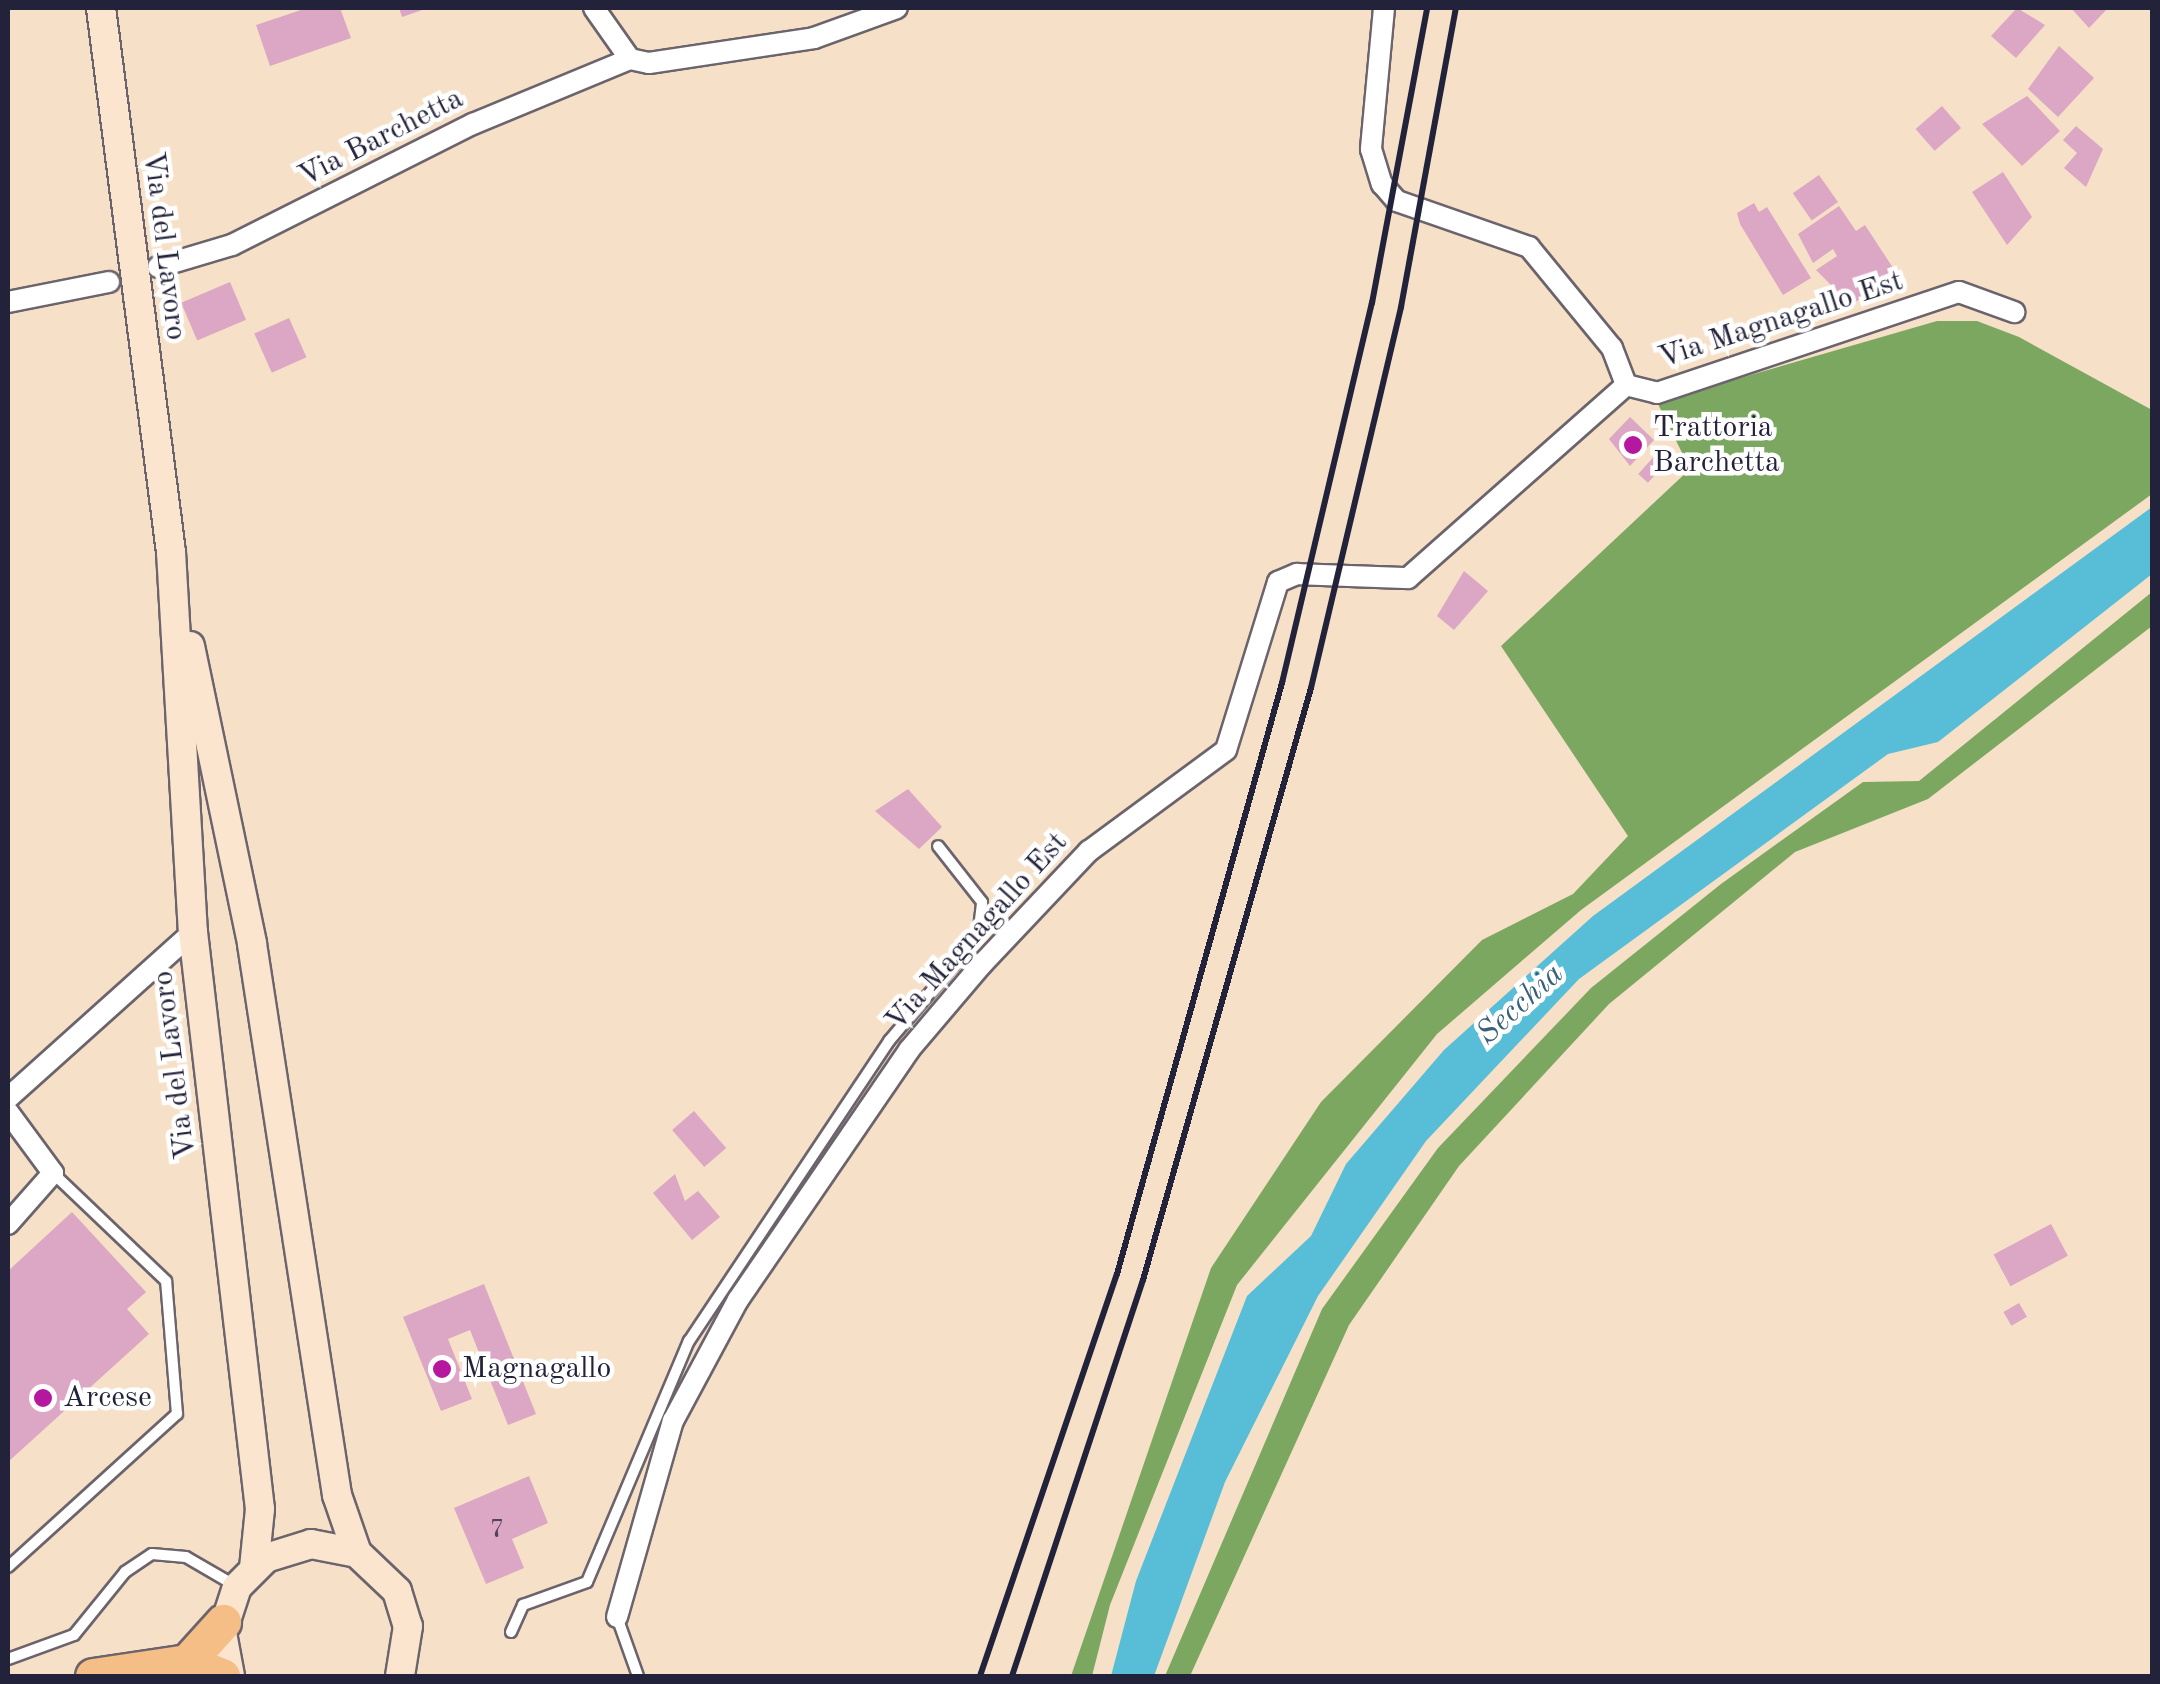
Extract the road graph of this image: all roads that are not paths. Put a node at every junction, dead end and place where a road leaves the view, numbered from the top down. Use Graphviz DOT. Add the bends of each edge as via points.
graph roads {
  1 [pos="101,8"];
  2 [pos="594,8"];
  3 [pos="897,8"];
  4 [pos="1384,8"];
  5 [pos="630,58"];
  6 [pos="158,267"];
  7 [pos="109,282"];
  8 [pos="8,302"];
  9 [pos="2014,312"];
  10 [pos="1626,385"];
  11 [pos="171,552"];
  12 [pos="938,846"];
  13 [pos="192,932"];
  14 [pos="8,1098"];
  15 [pos="8,1112"];
  16 [pos="54,1173"];
  17 [pos="8,1224"];
  18 [pos="357,1554"];
  19 [pos="8,1568"];
  20 [pos="245,1577"];
  21 [pos="618,1617"];
  22 [pos="223,1622"];
  23 [pos="511,1632"];
  24 [pos="8,1660"];
  25 [pos="187,1662"];
  26 [pos="93,1676"];
  27 [pos="222,1676"];
  28 [pos="230,1676"];
  29 [pos="400,1676"];
  30 [pos="638,1676"];
  1 -- 11 [label="main road, Via del Lavoro"];
  2 -- 5 [label="street"];
  3 -- 5 [label="street, Via Barchetta" via="814,38"];
  4 -- 10 [label="street" via="1370,150 1382,184 1397,200 1529,247 1612,348"];
  5 -- 6 [label="street, Via Barchetta" via="473,124 243,241"];
  7 -- 8 [label="street"];
  9 -- 10 [label="street, Via Magnagallo Est" via="1959,292 1657,393"];
  10 -- 21 [label="street, Via Magnagallo Est" via="1408,578 1297,574 1270,591 1226,750 1089,851 982,964 908,1050 738,1300 673,1421"];
  11 -- 13 [label="main road, Via del Lavoro"];
  11 -- 18 [label="main road, Via del Lavoro" via="252,944 337,1496"];
  12 -- 23 [label="lane" via="982,902 978,936 889,1041 689,1341 587,1582 523,1605"];
  13 -- 14 [label="street"];
  13 -- 20 [label="main road, Via del Lavoro" via="260,1509"];
  15 -- 16 [label="street"];
  16 -- 17 [label="street"];
  16 -- 19 [label="lane" via="80,1188 166,1281 177,1414"];
  18 -- 20 [label="main road" via="296,1546"];
  18 -- 29 [label="main road, Via del Lavoro" via="386,1576 404,1608"];
  20 -- 22 [label="main road, Via del Lavoro"];
  20 -- 24 [label="lane" via="186,1557 152,1554 125,1572 74,1635"];
  21 -- 30 [label="lane"];
  22 -- 25 [label="highway"];
  22 -- 28 [label="main road, Via del Lavoro"];
  25 -- 26 [label="highway"];
  25 -- 27 [label="highway"];
}
